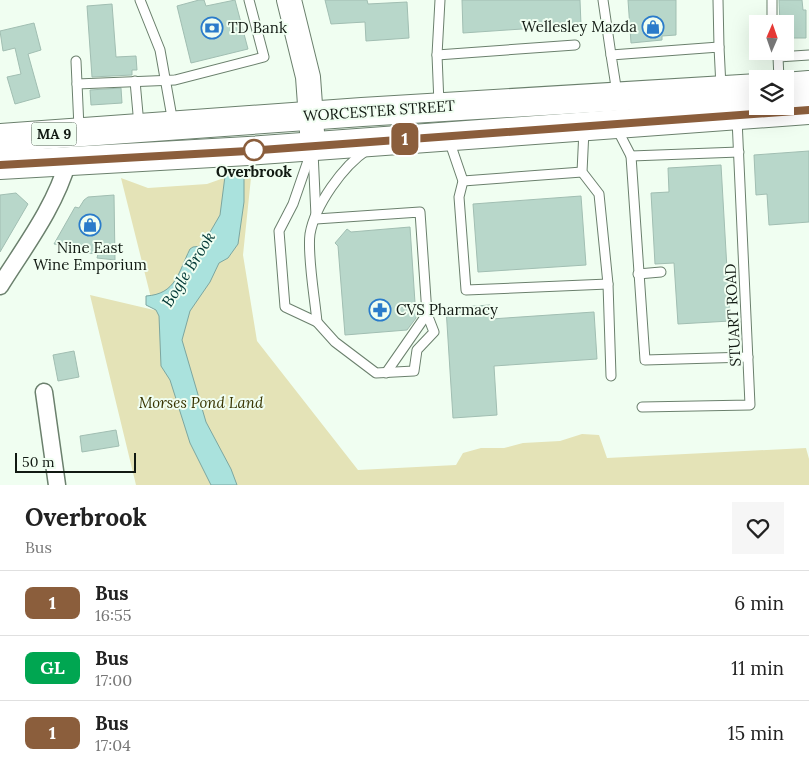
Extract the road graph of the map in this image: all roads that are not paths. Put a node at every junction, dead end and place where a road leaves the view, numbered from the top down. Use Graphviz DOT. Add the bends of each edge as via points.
graph roads {
  1 [pos="140,0"];
  2 [pos="249,0"];
  3 [pos="289,0"];
  4 [pos="440,0"];
  5 [pos="603,0"];
  6 [pos="718,0"];
  7 [pos="772,0"];
  8 [pos="772,15"];
  9 [pos="575,45"];
  10 [pos="719,47"];
  11 [pos="437,55"];
  12 [pos="611,55"];
  13 [pos="794,55"];
  14 [pos="809,55"];
  15 [pos="76,61"];
  16 [pos="135,81"];
  17 [pos="166,81"];
  18 [pos="77,84"];
  19 [pos="809,85"];
  20 [pos="794,86"];
  21 [pos="749,88"];
  22 [pos="722,90"];
  23 [pos="617,96"];
  24 [pos="439,107"];
  25 [pos="809,110"];
  26 [pos="737,115"];
  27 [pos="311,116"];
  28 [pos="614,124"];
  29 [pos="173,125"];
  30 [pos="584,127"];
  31 [pos="139,128"];
  32 [pos="80,132"];
  33 [pos="448,136"];
  34 [pos="0,138"];
  35 [pos="388,140"];
  36 [pos="313,146"];
  37 [pos="739,152"];
  38 [pos="631,156"];
  39 [pos="68,161"];
  40 [pos="0,165"];
  41 [pos="582,172"];
  42 [pos="463,180"];
  43 [pos="316,219"];
  44 [pos="5,267"];
  45 [pos="661,272"];
  46 [pos="638,274"];
  47 [pos="608,284"];
  48 [pos="0,286"];
  49 [pos="427,314"];
  50 [pos="317,322"];
  51 [pos="748,357"];
  52 [pos="386,373"];
  53 [pos="611,376"];
  54 [pos="44,392"];
  55 [pos="642,407"];
  56 [pos="57,485"];
  1 -- 17 [label="lane" via="158,43"];
  2 -- 17 [label="lane" via="264,57"];
  3 -- 27 [label="street" via="308,77"];
  4 -- 11 [label="lane"];
  5 -- 12 [label="lane"];
  6 -- 10 [label="lane"];
  7 -- 8 [label="lane"];
  9 -- 11 [label="lane"];
  10 -- 12 [label="lane"];
  10 -- 22 [label="lane"];
  11 -- 24 [label="lane"];
  12 -- 23 [label="lane"];
  13 -- 14 [label="lane"];
  15 -- 18 [label="lane"];
  16 -- 17 [label="lane"];
  16 -- 18 [label="lane"];
  16 -- 31 [label="lane"];
  17 -- 29 [label="lane"];
  18 -- 32 [label="lane"];
  19 -- 20 [label="highway"];
  21 -- 22 [label="highway, WORCESTER STREET / MA 9"];
  22 -- 23 [label="highway, WORCESTER STREET / MA 9"];
  23 -- 24 [label="highway, WORCESTER STREET / MA 9"];
  24 -- 27 [label="highway, WORCESTER STREET / MA 9"];
  25 -- 26 [label="highway, WORCESTER STREET / MA 9"];
  26 -- 28 [label="highway, WORCESTER STREET / MA 9"];
  26 -- 37 [label="lane, STUART ROAD"];
  27 -- 29 [label="highway, WORCESTER STREET / MA 9"];
  27 -- 36 [label="street"];
  28 -- 30 [label="highway, WORCESTER STREET / MA 9"];
  28 -- 38 [label="lane"];
  29 -- 31 [label="highway, WORCESTER STREET / MA 9"];
  30 -- 33 [label="highway, WORCESTER STREET / MA 9"];
  30 -- 41 [label="lane"];
  31 -- 32 [label="highway, WORCESTER STREET / MA 9"];
  32 -- 34 [label="highway, WORCESTER STREET / MA 9"];
  33 -- 35 [label="highway, WORCESTER STREET / MA 9"];
  33 -- 42 [label="lane"];
  35 -- 36 [label="highway, WORCESTER STREET / MA 9"];
  35 -- 43 [label="lane" via="366,150 343,171 329,190"];
  36 -- 39 [label="highway, WORCESTER STREET / MA 9"];
  36 -- 43 [label="lane"];
  36 -- 50 [label="lane" via="293,204 279,231 285,307"];
  37 -- 38 [label="lane"];
  37 -- 51 [label="lane, STUART ROAD"];
  38 -- 46 [label="lane"];
  39 -- 40 [label="highway, WORCESTER STREET / MA 9"];
  39 -- 44 [label="street" via="50,205"];
  41 -- 42 [label="lane"];
  41 -- 47 [label="lane" via="598,194"];
  42 -- 47 [label="lane" via="459,197 466,290"];
  43 -- 49 [label="lane" via="420,212"];
  43 -- 50 [label="lane" via="310,241"];
  44 -- 48 [label="street"];
  45 -- 46 [label="lane"];
  46 -- 51 [label="lane" via="645,360"];
  47 -- 53 [label="lane"];
  49 -- 52 [label="lane"];
  49 -- 52 [label="lane" via="434,332 417,350 414,371"];
  50 -- 52 [label="lane" via="335,342 376,373"];
  51 -- 55 [label="lane, STUART ROAD" via="750,405"];
  54 -- 56 [label="street"];
}
